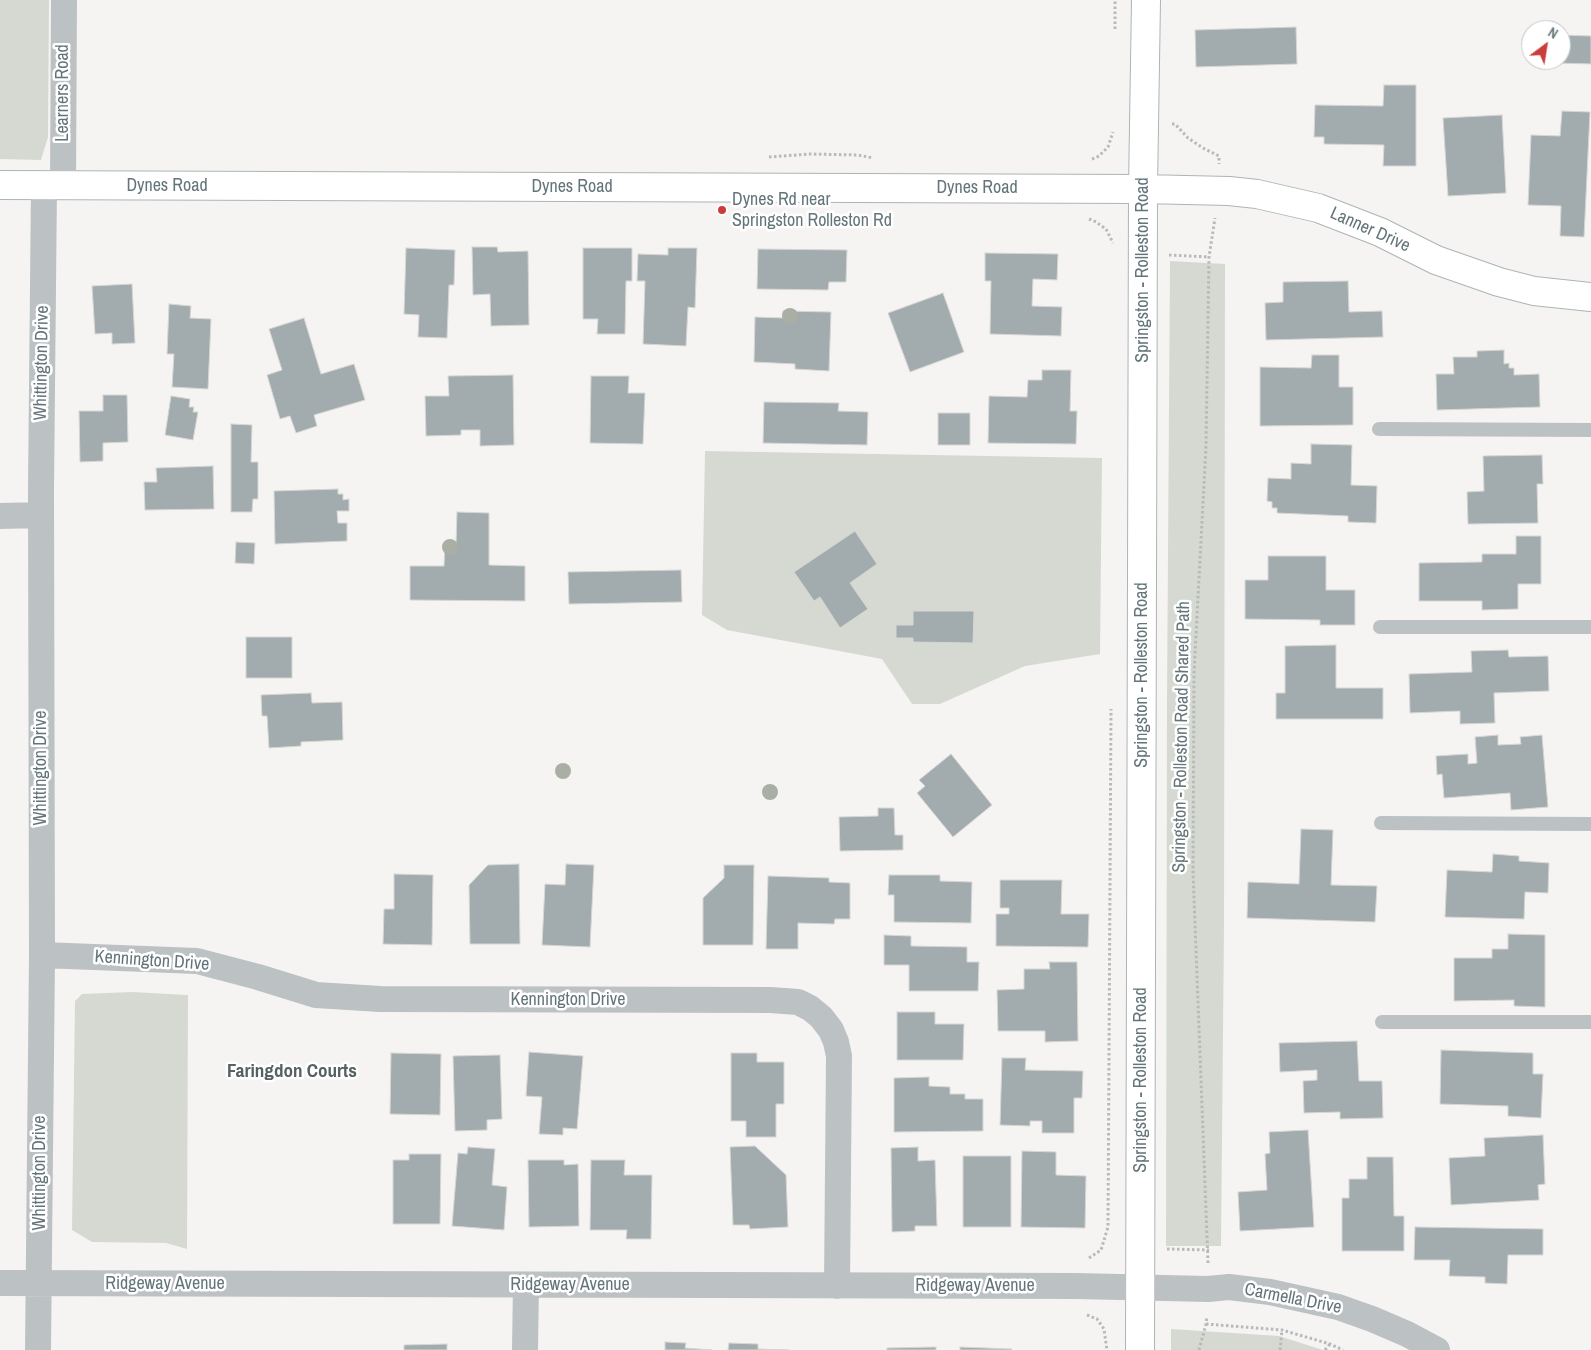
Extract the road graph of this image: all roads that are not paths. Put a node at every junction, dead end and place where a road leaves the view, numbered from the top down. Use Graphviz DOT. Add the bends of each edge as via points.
graph roads {
  1 [pos="64,0"];
  2 [pos="1146,0"];
  3 [pos="0,185"];
  4 [pos="54,186"];
  5 [pos="1143,189"];
  6 [pos="1591,297"];
  7 [pos="1379,429"];
  8 [pos="1591,430"];
  9 [pos="41,515"];
  10 [pos="0,516"];
  11 [pos="1380,627"];
  12 [pos="1591,627"];
  13 [pos="1381,823"];
  14 [pos="1591,824"];
  15 [pos="42,955"];
  16 [pos="1382,1022"];
  17 [pos="1591,1022"];
  18 [pos="0,1283"];
  19 [pos="38,1283"];
  20 [pos="526,1285"];
  21 [pos="837,1286"];
  22 [pos="1140,1287"];
  23 [pos="38,1350"];
  24 [pos="525,1350"];
  25 [pos="1140,1350"];
  26 [pos="1437,1350"];
  1 -- 4 [label="street, Learners Road"];
  2 -- 5 [label="street, Springston - Rolleston Road"];
  3 -- 4 [label="street, Dynes Road"];
  4 -- 5 [label="street, Dynes Road"];
  4 -- 9 [label="street, Whittington Drive"];
  5 -- 6 [label="street, Lanner Drive" via="1228,191 1288,200 1349,219 1436,260 1500,282 1534,291"];
  5 -- 22 [label="street, Springston - Rolleston Road"];
  7 -- 8 [label="lane"];
  9 -- 10 [label="street"];
  9 -- 15 [label="street, Whittington Drive"];
  11 -- 12 [label="lane"];
  13 -- 14 [label="lane"];
  15 -- 19 [label="street, Whittington Drive"];
  15 -- 21 [label="street, Kennington Drive" via="197,961 316,995 380,1000 798,1002 810,1008 826,1024 839,1056"];
  16 -- 17 [label="lane"];
  18 -- 19 [label="street, Ridgeway Avenue"];
  19 -- 20 [label="street, Ridgeway Avenue"];
  19 -- 23 [label="street, Whittington Drive"];
  20 -- 21 [label="street, Ridgeway Avenue"];
  20 -- 24 [label="street"];
  21 -- 22 [label="street, Ridgeway Avenue"];
  22 -- 25 [label="street, Springston - Rolleston Road"];
  22 -- 26 [label="street, Carmella Drive" via="1229,1287 1304,1298 1372,1319"];
}
